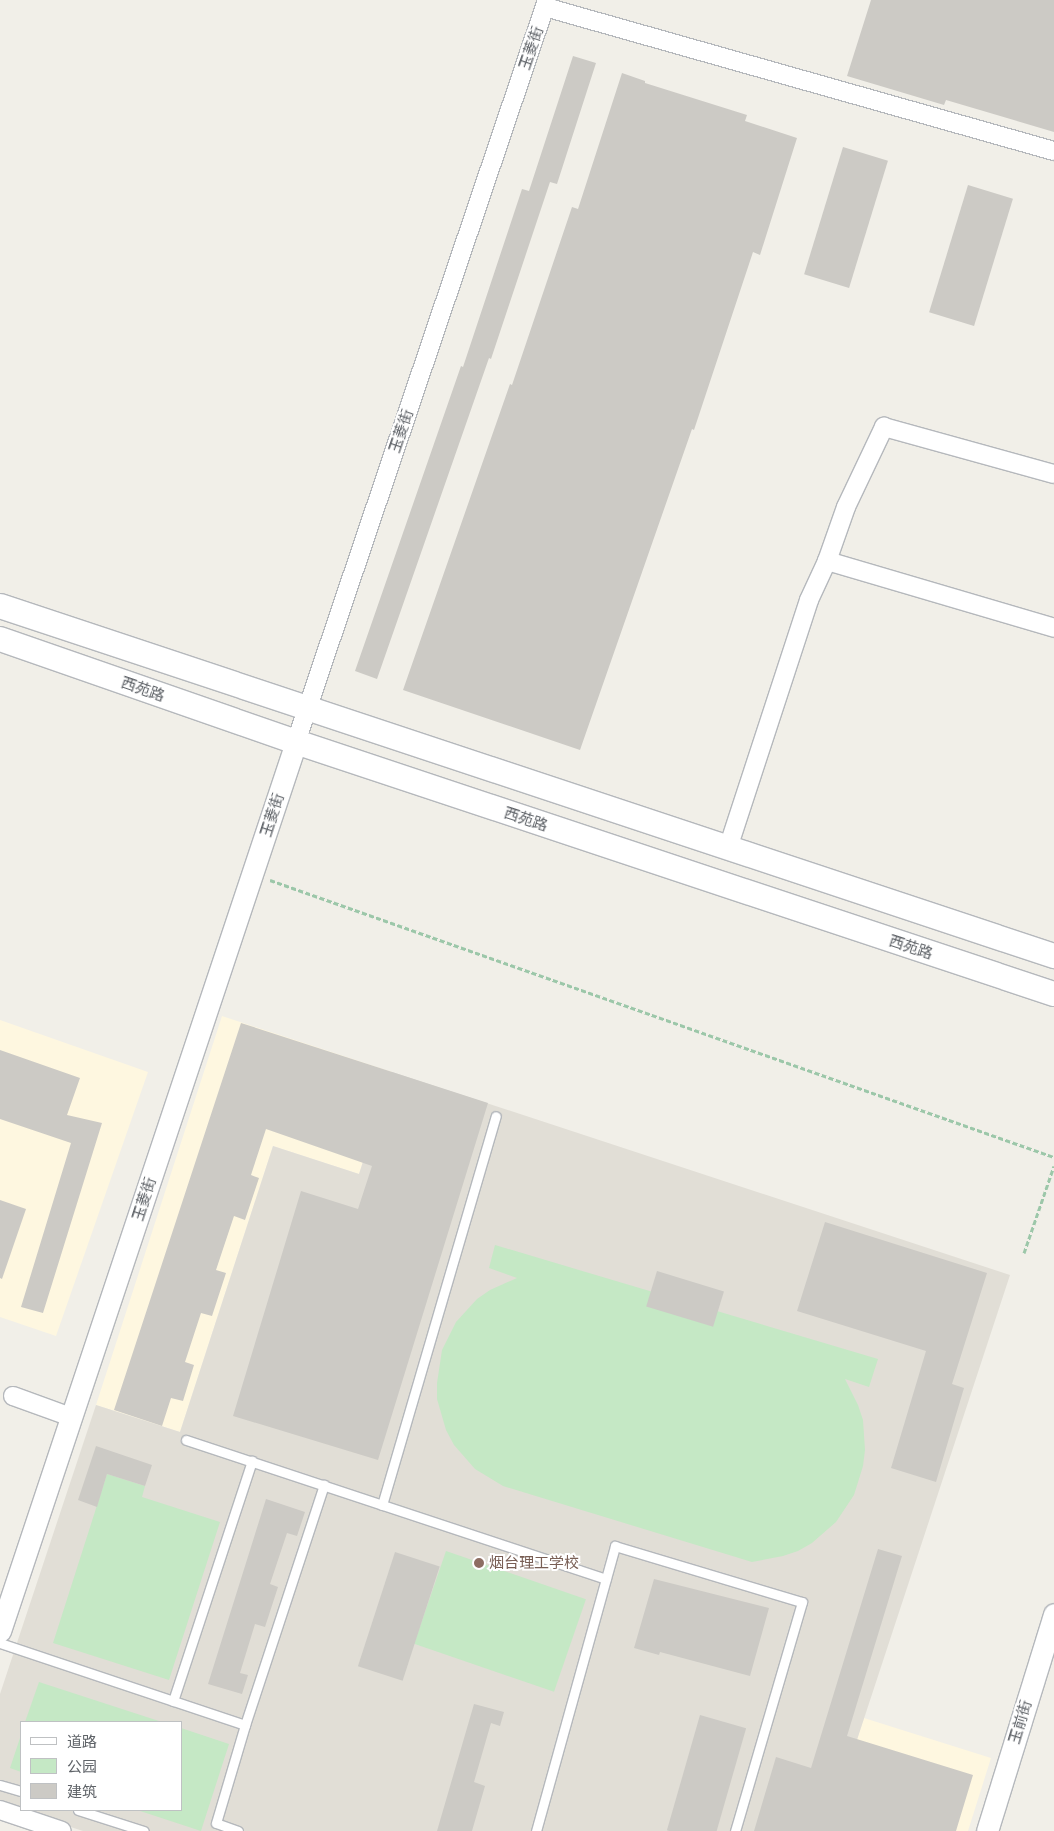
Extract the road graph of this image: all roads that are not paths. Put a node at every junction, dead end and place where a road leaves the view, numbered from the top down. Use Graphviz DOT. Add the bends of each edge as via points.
graph roads {
  1 [pos="546,3"];
  2 [pos="1054,151"];
  3 [pos="1054,474"];
  4 [pos="826,562"];
  5 [pos="0,606"];
  6 [pos="1054,628"];
  7 [pos="0,639"];
  8 [pos="308,708"];
  9 [pos="296,742"];
  10 [pos="728,848"];
  11 [pos="1054,956"];
  12 [pos="1054,994"];
  13 [pos="496,1116"];
  14 [pos="13,1396"];
  15 [pos="72,1417"];
  16 [pos="186,1440"];
  17 [pos="252,1461"];
  18 [pos="324,1485"];
  19 [pos="382,1505"];
  20 [pos="606,1579"];
  21 [pos="1054,1614"];
  22 [pos="0,1631"];
  23 [pos="0,1643"];
  24 [pos="173,1701"];
  25 [pos="246,1725"];
  26 [pos="0,1785"];
  27 [pos="20,1791"];
  28 [pos="0,1810"];
  29 [pos="81,1811"];
  30 [pos="62,1831"];
  31 [pos="144,1831"];
  32 [pos="238,1831"];
  33 [pos="536,1831"];
  34 [pos="735,1831"];
  35 [pos="987,1831"];
  1 -- 2 [label="street"];
  1 -- 8 [label="street, 玉菱街"];
  3 -- 4 [label="street" via="884,426 846,507"];
  4 -- 6 [label="street"];
  4 -- 10 [label="street" via="809,600"];
  5 -- 8 [label="main road"];
  7 -- 9 [label="main road, 西苑路"];
  8 -- 9 [label="street, 玉菱街"];
  8 -- 10 [label="main road"];
  9 -- 12 [label="main road, 西苑路"];
  9 -- 15 [label="street, 玉菱街"];
  10 -- 11 [label="main road"];
  13 -- 19 [label="lane"];
  14 -- 15 [label="street"];
  15 -- 22 [label="street, 玉菱街"];
  16 -- 17 [label="lane"];
  17 -- 18 [label="lane"];
  17 -- 24 [label="lane"];
  18 -- 19 [label="lane"];
  18 -- 25 [label="lane"];
  19 -- 20 [label="lane"];
  20 -- 33 [label="lane"];
  20 -- 34 [label="lane" via="615,1546 802,1602"];
  21 -- 35 [label="street, 玉前街"];
  23 -- 24 [label="lane"];
  24 -- 25 [label="lane"];
  25 -- 32 [label="lane" via="216,1823"];
  26 -- 27 [label="lane"];
  28 -- 30 [label="street"];
  29 -- 31 [label="lane"];
}
